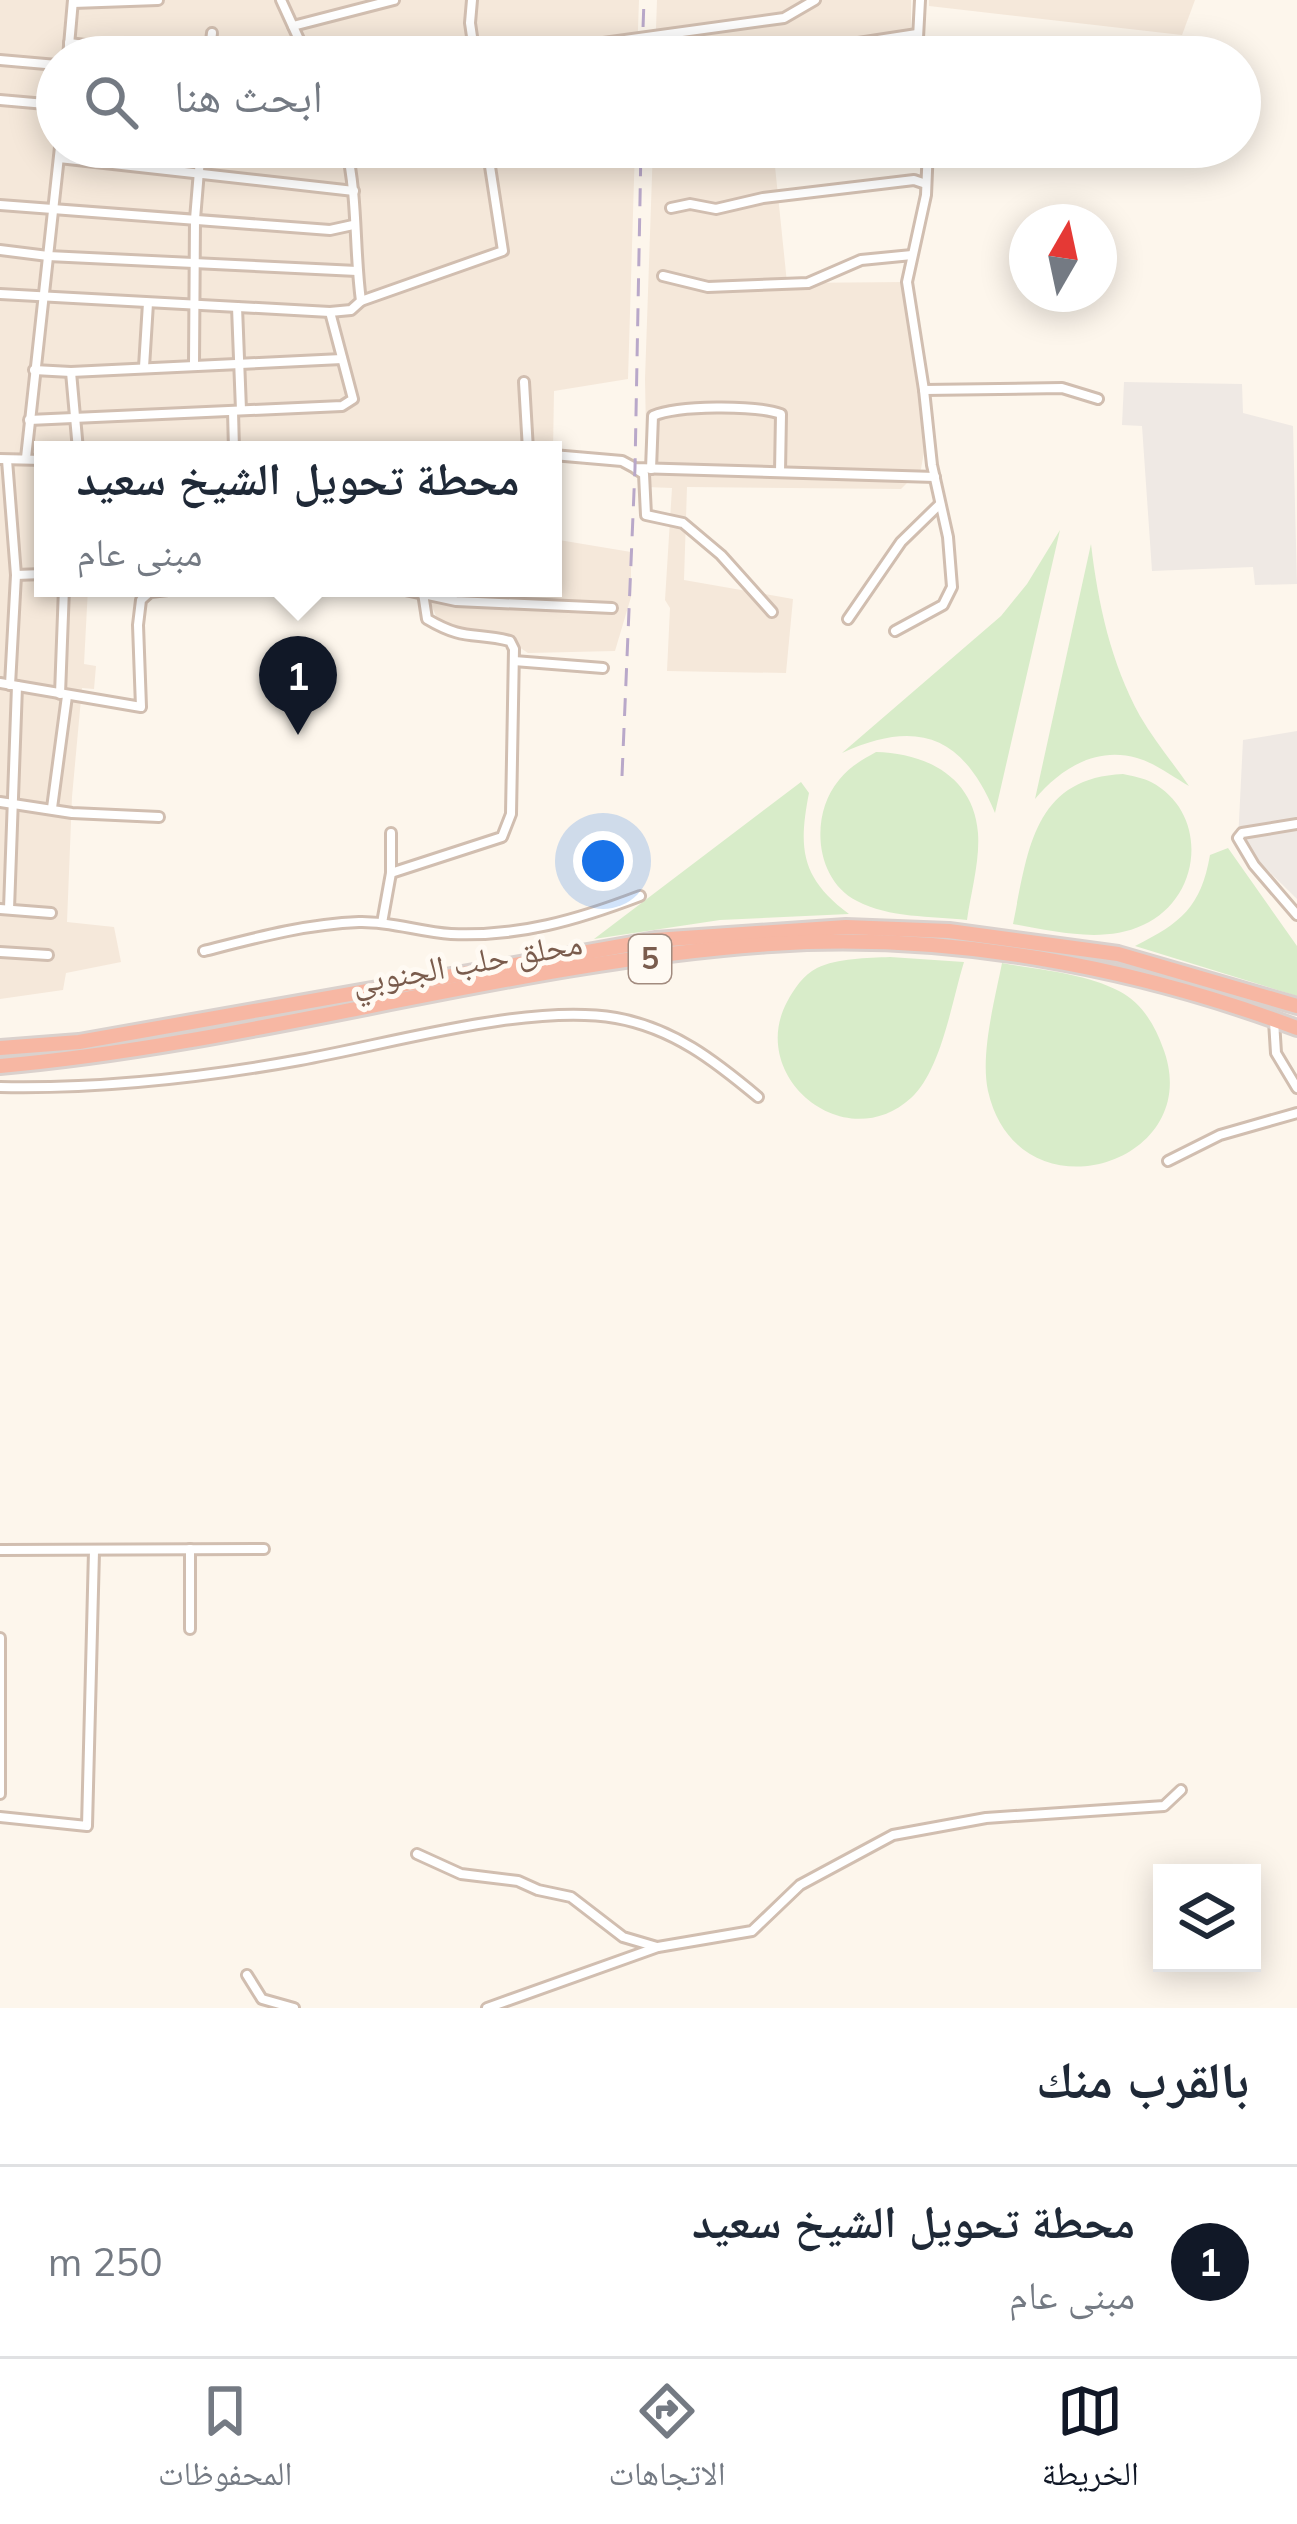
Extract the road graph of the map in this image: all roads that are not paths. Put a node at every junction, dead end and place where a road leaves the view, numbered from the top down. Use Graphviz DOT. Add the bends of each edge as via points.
graph roads {
  1 [pos="153,0"];
  2 [pos="281,0"];
  3 [pos="394,0"];
  4 [pos="472,0"];
  5 [pos="815,0"];
  6 [pos="920,0"];
  7 [pos="122,1"];
  8 [pos="73,2"];
  9 [pos="293,26"];
  10 [pos="212,33"];
  11 [pos="917,34"];
  12 [pos="70,36"];
  13 [pos="212,36"];
  14 [pos="298,36"];
  15 [pos="472,36"];
  16 [pos="653,36"];
  17 [pos="904,36"];
  18 [pos="0,60"];
  19 [pos="36,63"];
  20 [pos="0,100"];
  21 [pos="36,104"];
  22 [pos="58,168"];
  23 [pos="166,168"];
  24 [pos="199,168"];
  25 [pos="350,168"];
  26 [pos="491,168"];
  27 [pos="927,168"];
  28 [pos="199,173"];
  29 [pos="926,184"];
  30 [pos="354,191"];
  31 [pos="0,205"];
  32 [pos="54,207"];
  33 [pos="671,208"];
  34 [pos="195,219"];
  35 [pos="353,225"];
  36 [pos="0,250"];
  37 [pos="913,255"];
  38 [pos="48,256"];
  39 [pos="194,261"];
  40 [pos="357,271"];
  41 [pos="663,276"];
  42 [pos="0,294"];
  43 [pos="44,297"];
  44 [pos="361,301"];
  45 [pos="148,303"];
  46 [pos="194,305"];
  47 [pos="237,307"];
  48 [pos="330,312"];
  49 [pos="342,359"];
  50 [pos="240,362"];
  51 [pos="194,364"];
  52 [pos="145,367"];
  53 [pos="34,370"];
  54 [pos="71,372"];
  55 [pos="524,382"];
  56 [pos="924,390"];
  57 [pos="1098,399"];
  58 [pos="237,411"];
  59 [pos="75,418"];
  60 [pos="29,420"];
  61 [pos="77,441"];
  62 [pos="235,441"];
  63 [pos="527,441"];
  64 [pos="562,456"];
  65 [pos="26,458"];
  66 [pos="4,459"];
  67 [pos="34,459"];
  68 [pos="634,468"];
  69 [pos="651,469"];
  70 [pos="780,472"];
  71 [pos="935,477"];
  72 [pos="942,503"];
  73 [pos="0,573"];
  74 [pos="16,574"];
  75 [pos="34,574"];
  76 [pos="64,597"];
  77 [pos="144,597"];
  78 [pos="424,597"];
  79 [pos="440,597"];
  80 [pos="613,608"];
  81 [pos="772,612"];
  82 [pos="848,619"];
  83 [pos="896,631"];
  84 [pos="514,661"];
  85 [pos="603,668"];
  86 [pos="9,685"];
  87 [pos="63,696"];
  88 [pos="0,802"];
  89 [pos="12,803"];
  90 [pos="52,808"];
  91 [pos="159,817"];
  92 [pos="1297,824"];
  93 [pos="391,833"];
  94 [pos="391,873"];
  95 [pos="640,896"];
  96 [pos="4,909"];
  97 [pos="50,914"];
  98 [pos="1297,914"];
  99 [pos="382,923"];
  100 [pos="204,951"];
  101 [pos="0,952"];
  102 [pos="48,955"];
  103 [pos="1297,1006"];
  104 [pos="1274,1020"];
  105 [pos="1297,1028"];
  106 [pos="0,1048"];
  107 [pos="0,1066"];
  108 [pos="0,1087"];
  109 [pos="1297,1088"];
  110 [pos="758,1096"];
  111 [pos="1297,1113"];
  112 [pos="1168,1161"];
  113 [pos="190,1549"];
  114 [pos="0,1550"];
  115 [pos="264,1550"];
  116 [pos="94,1551"];
  117 [pos="190,1629"];
  118 [pos="0,1638"];
  119 [pos="0,1692"];
  120 [pos="1181,1790"];
  121 [pos="0,1795"];
  122 [pos="0,1817"];
  123 [pos="417,1854"];
  124 [pos="658,1947"];
  125 [pos="247,1975"];
  126 [pos="294,2008"];
  127 [pos="487,2008"];
  1 -- 7 [label="street"];
  2 -- 9 [label="street"];
  3 -- 9 [label="street"];
  4 -- 15 [label="street"];
  5 -- 16 [label="street" via="784,18"];
  6 -- 11 [label="street"];
  7 -- 8 [label="street"];
  8 -- 12 [label="street"];
  9 -- 14 [label="street"];
  10 -- 13 [label="street"];
  11 -- 17 [label="street"];
  18 -- 19 [label="street"];
  20 -- 21 [label="street"];
  22 -- 32 [label="street"];
  23 -- 28 [label="street"];
  24 -- 28 [label="street"];
  25 -- 30 [label="street"];
  26 -- 44 [label="street" via="503,251"];
  27 -- 29 [label="street"];
  28 -- 30 [label="street"];
  28 -- 34 [label="street"];
  29 -- 33 [label="street" via="914,179 716,209"];
  29 -- 37 [label="street"];
  30 -- 35 [label="street"];
  31 -- 32 [label="street"];
  32 -- 34 [label="street"];
  32 -- 38 [label="street"];
  34 -- 35 [label="street"];
  34 -- 39 [label="street"];
  35 -- 40 [label="street"];
  36 -- 38 [label="street"];
  37 -- 41 [label="street" via="861,260 808,283 708,287"];
  37 -- 56 [label="street" via="907,282"];
  38 -- 39 [label="street"];
  38 -- 43 [label="street"];
  39 -- 40 [label="street"];
  39 -- 46 [label="street"];
  40 -- 44 [label="street"];
  42 -- 43 [label="street"];
  43 -- 45 [label="street"];
  43 -- 53 [label="street"];
  44 -- 48 [label="street"];
  45 -- 46 [label="street"];
  45 -- 52 [label="street"];
  46 -- 47 [label="street"];
  46 -- 51 [label="street"];
  47 -- 48 [label="street"];
  47 -- 50 [label="street"];
  48 -- 49 [label="street"];
  49 -- 50 [label="street"];
  49 -- 58 [label="street" via="353,399 342,406"];
  50 -- 51 [label="street"];
  50 -- 58 [label="street"];
  51 -- 52 [label="street"];
  52 -- 54 [label="street"];
  53 -- 54 [label="street"];
  53 -- 60 [label="street"];
  54 -- 59 [label="street"];
  55 -- 63 [label="street"];
  56 -- 57 [label="street" via="1062,388"];
  56 -- 71 [label="street"];
  58 -- 59 [label="street"];
  58 -- 62 [label="street"];
  59 -- 60 [label="street"];
  59 -- 61 [label="street"];
  60 -- 65 [label="street"];
  64 -- 68 [label="street"];
  65 -- 66 [label="street"];
  65 -- 67 [label="street"];
  66 -- 74 [label="street"];
  68 -- 69 [label="street"];
  68 -- 81 [label="street" via="644,474 646,515 683,524"];
  69 -- 70 [label="street"];
  69 -- 70 [label="street" via="653,416 748,410 781,414"];
  70 -- 71 [label="street"];
  71 -- 72 [label="street"];
  72 -- 82 [label="street" via="901,542"];
  72 -- 83 [label="street" via="950,596"];
  73 -- 74 [label="street"];
  74 -- 75 [label="street"];
  74 -- 86 [label="street"];
  76 -- 87 [label="street"];
  77 -- 87 [label="street" via="141,707"];
  78 -- 84 [label="street" via="428,619 464,638 509,641"];
  79 -- 80 [label="street"];
  84 -- 85 [label="street"];
  84 -- 94 [label="street" via="514,785 502,838"];
  86 -- 87 [label="street"];
  86 -- 89 [label="street"];
  87 -- 90 [label="street"];
  88 -- 89 [label="street"];
  89 -- 90 [label="street"];
  89 -- 96 [label="street"];
  90 -- 91 [label="street"];
  92 -- 98 [label="street" via="1238,838"];
  93 -- 94 [label="street"];
  94 -- 99 [label="street"];
  95 -- 99 [label="street" via="557,926 508,933"];
  96 -- 97 [label="street"];
  99 -- 100 [label="street" via="283,931"];
  101 -- 102 [label="street"];
  103 -- 106 [label="highway, محلق حلب الجنوبي / 5" via="1118,954 949,931 846,927 655,940 79,1042"];
  104 -- 105 [label="highway, محلق حلب الجنوبي / 5"];
  104 -- 107 [label="highway, محلق حلب الجنوبي / 5" via="1129,976 1031,958 870,943 773,944 572,969 83,1059"];
  104 -- 109 [label="street" via="1276,1053"];
  108 -- 110 [label="street" via="83,1089 547,1015 617,1018 685,1040"];
  111 -- 112 [label="street" via="1220,1135"];
  113 -- 115 [label="street"];
  113 -- 116 [label="street"];
  113 -- 117 [label="street"];
  114 -- 116 [label="street"];
  116 -- 122 [label="street" via="87,1826"];
  118 -- 119 [label="street"];
  119 -- 121 [label="street"];
  120 -- 124 [label="street" via="1164,1806 986,1818 893,1835 800,1885 752,1931"];
  123 -- 124 [label="street" via="461,1874 571,1897 623,1937"];
  124 -- 127 [label="street"];
  125 -- 126 [label="street" via="262,1999"];
}
